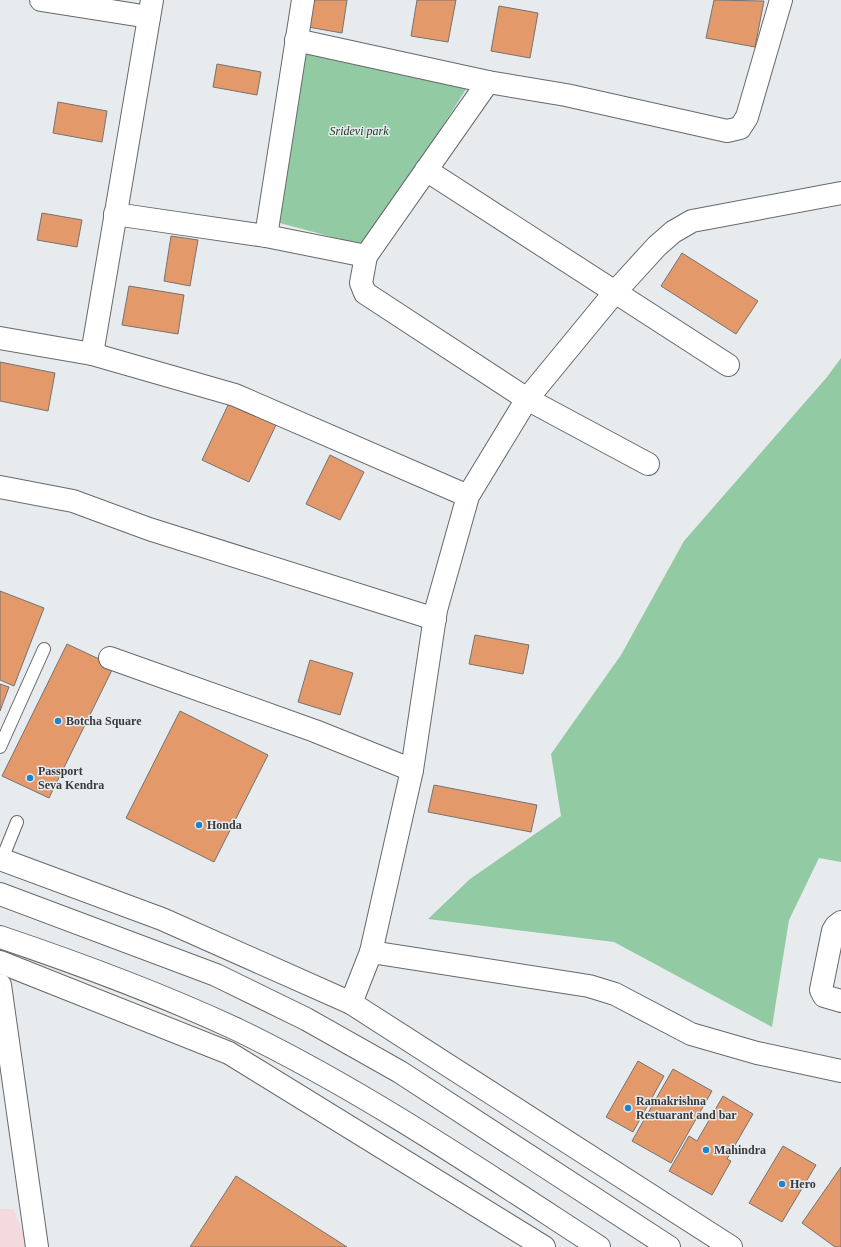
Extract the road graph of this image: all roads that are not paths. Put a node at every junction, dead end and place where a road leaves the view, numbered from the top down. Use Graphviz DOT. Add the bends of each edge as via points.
graph roads {
  1 [pos="41,0"];
  2 [pos="303,0"];
  3 [pos="781,0"];
  4 [pos="151,9"];
  5 [pos="296,40"];
  6 [pos="488,82"];
  7 [pos="426,170"];
  8 [pos="841,193"];
  9 [pos="115,214"];
  10 [pos="266,236"];
  11 [pos="366,256"];
  12 [pos="615,292"];
  13 [pos="0,338"];
  14 [pos="92,354"];
  15 [pos="728,366"];
  16 [pos="527,399"];
  17 [pos="648,464"];
  18 [pos="0,487"];
  19 [pos="468,496"];
  20 [pos="435,619"];
  21 [pos="44,649"];
  22 [pos="110,658"];
  23 [pos="0,747"];
  24 [pos="412,770"];
  25 [pos="17,822"];
  26 [pos="1,859"];
  27 [pos="0,894"];
  28 [pos="841,922"];
  29 [pos="0,937"];
  30 [pos="372,952"];
  31 [pos="0,962"];
  32 [pos="0,985"];
  33 [pos="841,1001"];
  34 [pos="351,1004"];
  35 [pos="841,1071"];
  36 [pos="37,1247"];
  37 [pos="544,1247"];
  38 [pos="599,1247"];
  39 [pos="669,1247"];
  40 [pos="731,1247"];
  1 -- 4 [label="street"];
  2 -- 5 [label="street"];
  3 -- 6 [label="street" via="748,117 740,128 727,131 566,95"];
  4 -- 9 [label="street"];
  5 -- 6 [label="street"];
  5 -- 10 [label="street"];
  6 -- 7 [label="street"];
  7 -- 11 [label="street"];
  7 -- 12 [label="street"];
  8 -- 12 [label="street" via="692,221 673,232 657,246"];
  9 -- 10 [label="street"];
  9 -- 14 [label="street"];
  10 -- 11 [label="street"];
  11 -- 16 [label="street" via="361,283 365,293"];
  12 -- 15 [label="street"];
  12 -- 16 [label="street"];
  13 -- 14 [label="street"];
  14 -- 19 [label="street" via="235,395"];
  16 -- 17 [label="street"];
  16 -- 19 [label="street"];
  18 -- 20 [label="street" via="73,501 149,529"];
  19 -- 20 [label="street"];
  20 -- 24 [label="street"];
  21 -- 23 [label="lane"];
  22 -- 24 [label="street" via="316,731"];
  24 -- 30 [label="street"];
  25 -- 26 [label="lane"];
  26 -- 34 [label="street" via="162,919"];
  27 -- 39 [label="street" via="216,975 306,1019 400,1072"];
  28 -- 33 [label="street" via="833,931 821,990 824,996"];
  29 -- 38 [label="street" via="116,979 238,1030 386,1111"];
  30 -- 34 [label="street"];
  30 -- 35 [label="street" via="589,986 615,994 691,1034 757,1053"];
  31 -- 37 [label="street" via="229,1053"];
  32 -- 36 [label="street"];
  34 -- 40 [label="street"];
}
